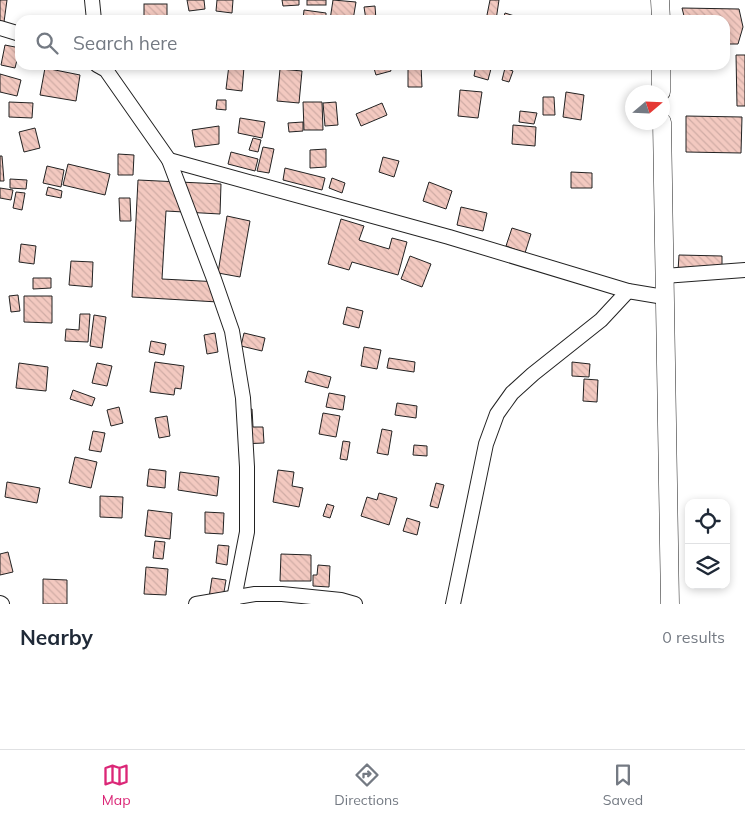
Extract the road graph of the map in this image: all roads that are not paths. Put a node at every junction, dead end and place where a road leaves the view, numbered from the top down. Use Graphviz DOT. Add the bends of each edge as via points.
graph roads {
  1 [pos="92,0"];
  2 [pos="660,0"];
  3 [pos="94,15"];
  4 [pos="660,15"];
  5 [pos="0,28"];
  6 [pos="15,32"];
  7 [pos="105,70"];
  8 [pos="661,70"];
  9 [pos="662,85"];
  10 [pos="662,130"];
  11 [pos="169,160"];
  12 [pos="745,270"];
  13 [pos="664,276"];
  14 [pos="628,291"];
  15 [pos="664,297"];
  16 [pos="233,601"];
  17 [pos="196,604"];
  18 [pos="355,604"];
  19 [pos="453,604"];
  20 [pos="670,604"];
  1 -- 3 [label="street"];
  2 -- 4 [label="street"];
  5 -- 6 [label="street"];
  7 -- 11 [label="street"];
  8 -- 9 [label="street"];
  10 -- 13 [label="street"];
  11 -- 14 [label="street" via="440,234"];
  11 -- 16 [label="street" via="232,331 242,398 247,532"];
  12 -- 13 [label="street"];
  13 -- 15 [label="street"];
  14 -- 15 [label="street"];
  14 -- 19 [label="street" via="601,320 512,393 498,414 486,444"];
  15 -- 20 [label="street"];
  16 -- 17 [label="street"];
  16 -- 18 [label="street" via="255,594 282,594"];
}
